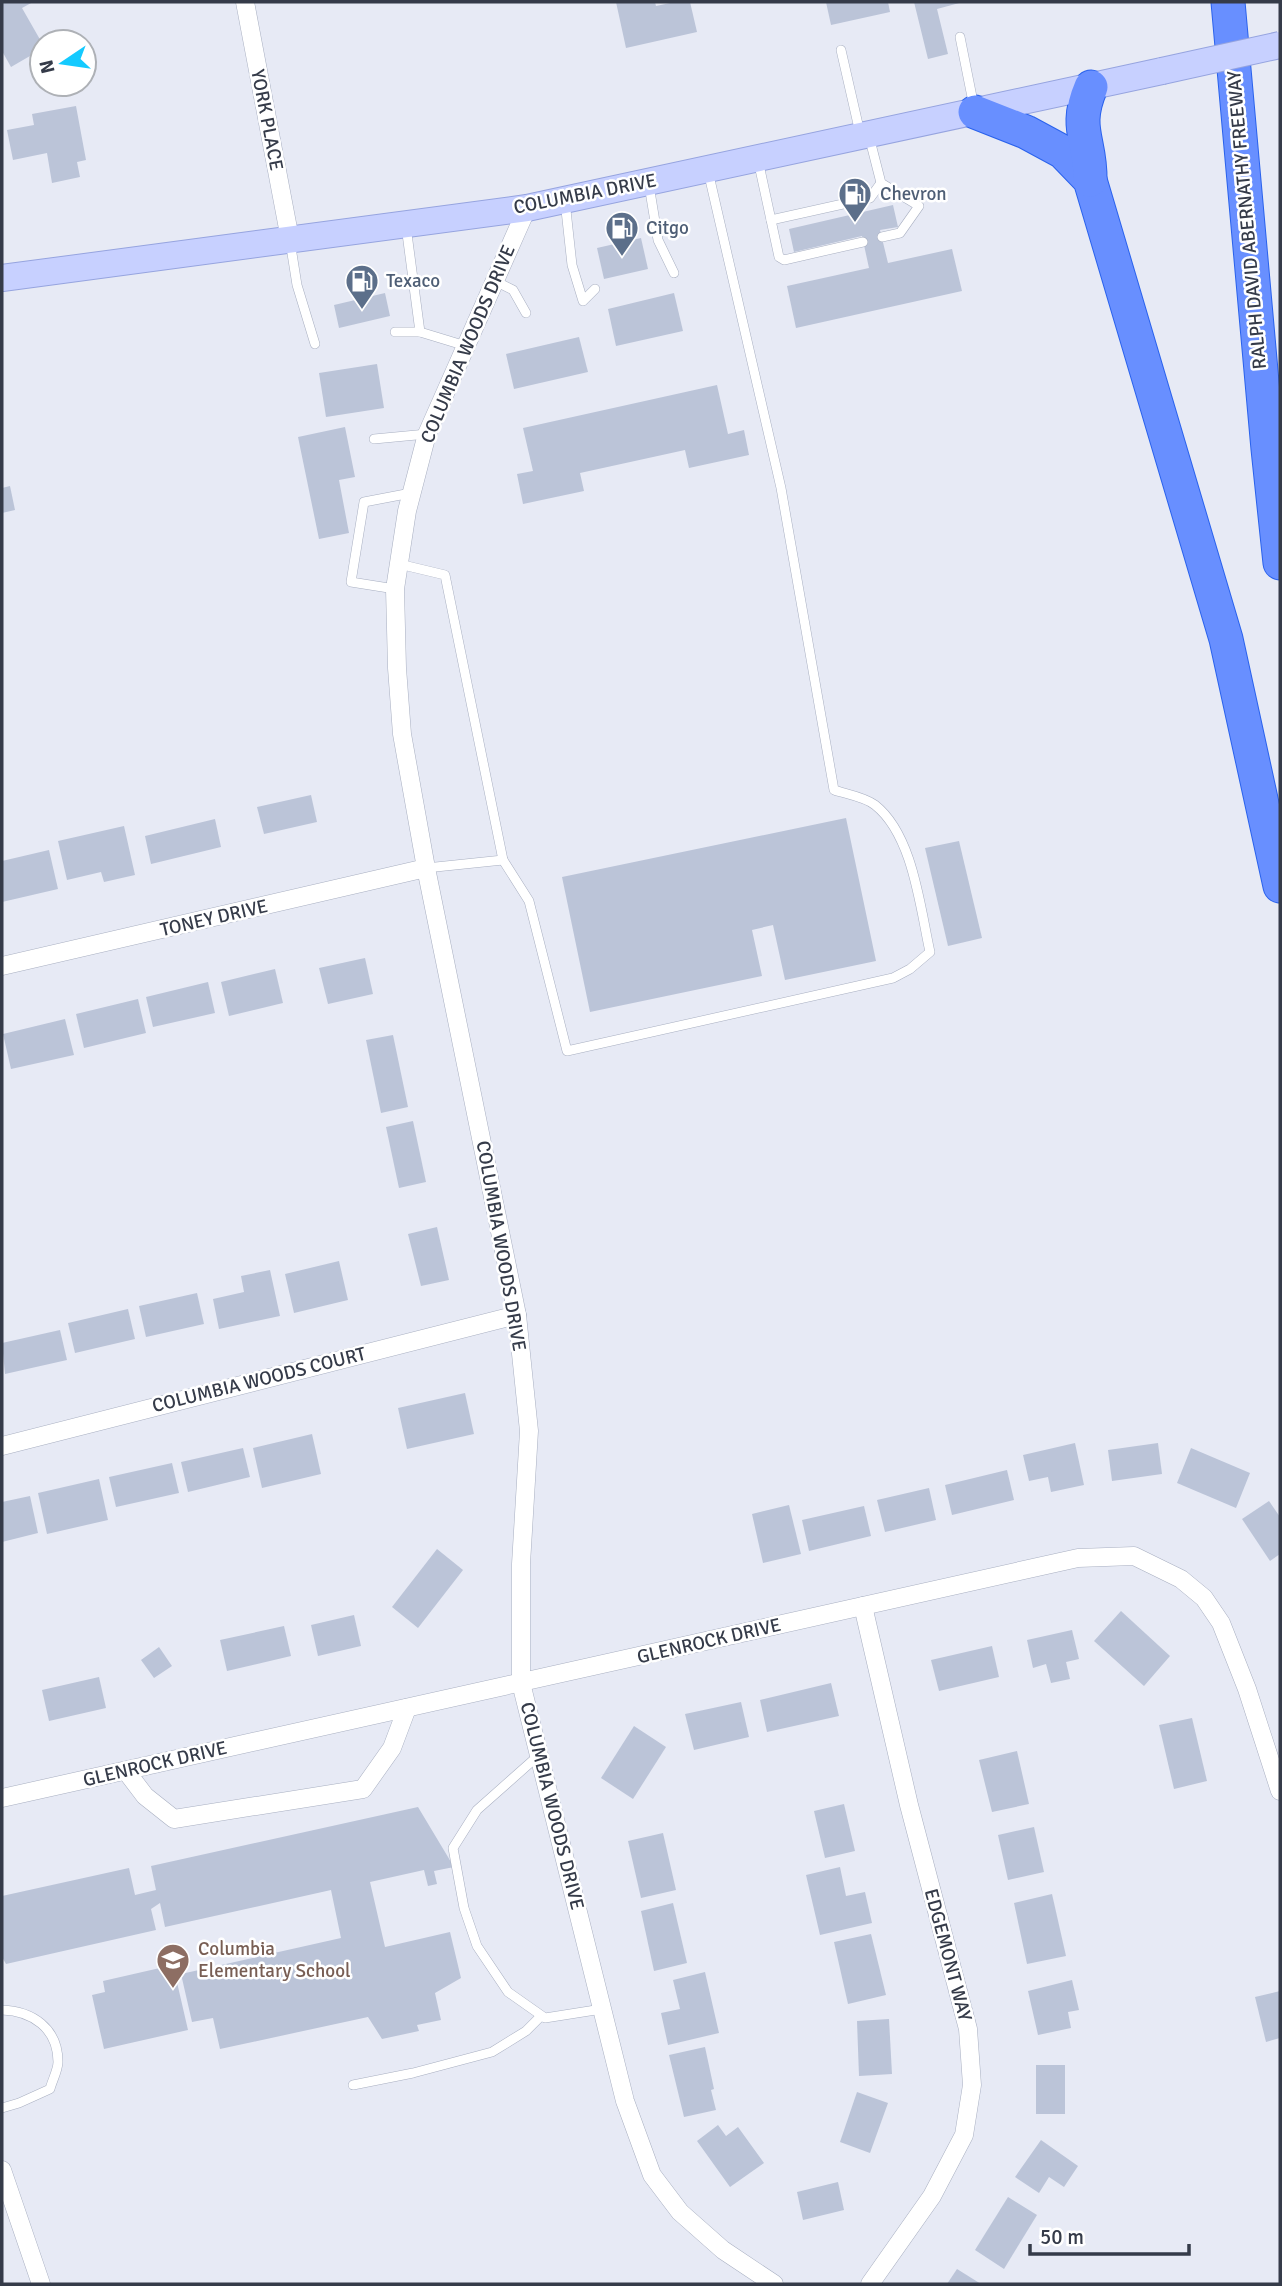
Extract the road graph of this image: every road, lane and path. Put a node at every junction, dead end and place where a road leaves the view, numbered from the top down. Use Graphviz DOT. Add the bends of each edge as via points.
graph roads {
  1 [pos="245,2"];
  2 [pos="1228,2"];
  3 [pos="960,37"];
  4 [pos="1280,45"];
  5 [pos="841,50"];
  6 [pos="1091,87"];
  7 [pos="975,112"];
  8 [pos="865,135"];
  9 [pos="757,158"];
  10 [pos="708,169"];
  11 [pos="1090,180"];
  12 [pos="648,182"];
  13 [pos="881,183"];
  14 [pos="564,200"];
  15 [pos="864,200"];
  16 [pos="838,205"];
  17 [pos="527,208"];
  18 [pos="812,211"];
  19 [pos="866,212"];
  20 [pos="841,218"];
  21 [pos="771,220"];
  22 [pos="406,224"];
  23 [pos="815,224"];
  24 [pos="882,237"];
  25 [pos="290,239"];
  26 [pos="863,242"];
  27 [pos="674,273"];
  28 [pos="2,278"];
  29 [pos="494,281"];
  30 [pos="595,289"];
  31 [pos="526,313"];
  32 [pos="395,332"];
  33 [pos="420,332"];
  34 [pos="315,344"];
  35 [pos="466,346"];
  36 [pos="426,434"];
  37 [pos="374,439"];
  38 [pos="411,493"];
  39 [pos="1280,563"];
  40 [pos="399,564"];
  41 [pos="395,589"];
  42 [pos="503,860"];
  43 [pos="426,867"];
  44 [pos="1280,886"];
  45 [pos="2,965"];
  46 [pos="517,1315"];
  47 [pos="2,1446"];
  48 [pos="863,1606"];
  49 [pos="521,1683"];
  50 [pos="407,1708"];
  51 [pos="539,1755"];
  52 [pos="126,1771"];
  53 [pos="1280,1791"];
  54 [pos="2,1798"];
  55 [pos="2,2010"];
  56 [pos="602,2010"];
  57 [pos="541,2016"];
  58 [pos="353,2085"];
  59 [pos="2,2108"];
  60 [pos="2,2170"];
  61 [pos="41,2284"];
  62 [pos="774,2284"];
  63 [pos="870,2284"];
  1 -- 25 [label="street, YORK PLACE"];
  2 -- 39 [label="highway, RALPH DAVID ABERNATHY FREEWAY"];
  3 -- 7 [label="lane"];
  4 -- 6 [label="main road, COLUMBIA DRIVE, bridge"];
  5 -- 8 [label="lane"];
  6 -- 7 [label="main road, COLUMBIA DRIVE"];
  6 -- 11 [label="highway" via="1083,106 1082,128"];
  7 -- 8 [label="main road, COLUMBIA DRIVE"];
  7 -- 11 [label="highway" via="1063,152"];
  8 -- 9 [label="main road, COLUMBIA DRIVE"];
  8 -- 13 [label="lane"];
  9 -- 10 [label="main road, COLUMBIA DRIVE"];
  9 -- 21 [label="lane"];
  10 -- 12 [label="main road, COLUMBIA DRIVE"];
  10 -- 42 [label="lane" via="781,488 834,790 874,804 894,825 905,846 930,952 893,978 567,1051 529,901"];
  11 -- 44 [label="highway" via="1226,639"];
  12 -- 14 [label="main road, COLUMBIA DRIVE"];
  12 -- 27 [label="lane" via="658,240"];
  13 -- 15 [label="lane"];
  13 -- 24 [label="lane" via="919,206 900,233"];
  14 -- 17 [label="main road, COLUMBIA DRIVE"];
  14 -- 30 [label="lane" via="572,265 583,301"];
  15 -- 16 [label="lane"];
  15 -- 19 [label="lane"];
  16 -- 18 [label="lane"];
  16 -- 20 [label="lane"];
  17 -- 22 [label="main road, COLUMBIA DRIVE"];
  17 -- 29 [label="street, COLUMBIA WOODS DRIVE"];
  18 -- 21 [label="lane"];
  18 -- 23 [label="lane"];
  21 -- 26 [label="lane" via="779,257 784,260 820,248"];
  22 -- 25 [label="main road, COLUMBIA DRIVE"];
  22 -- 33 [label="lane"];
  25 -- 28 [label="main road, COLUMBIA DRIVE"];
  25 -- 34 [label="lane" via="297,285"];
  29 -- 31 [label="lane" via="513,290"];
  29 -- 35 [label="street, COLUMBIA WOODS DRIVE"];
  32 -- 33 [label="lane"];
  33 -- 35 [label="lane"];
  35 -- 36 [label="street, COLUMBIA WOODS DRIVE"];
  36 -- 37 [label="lane"];
  36 -- 38 [label="street, COLUMBIA WOODS DRIVE"];
  38 -- 40 [label="street, COLUMBIA WOODS DRIVE"];
  38 -- 41 [label="lane" via="365,502 351,582"];
  40 -- 41 [label="street, COLUMBIA WOODS DRIVE"];
  40 -- 42 [label="lane" via="445,575"];
  41 -- 43 [label="street, COLUMBIA WOODS DRIVE" via="401,734"];
  42 -- 43 [label="lane"];
  43 -- 45 [label="street, TONEY DRIVE"];
  43 -- 46 [label="street, COLUMBIA WOODS DRIVE"];
  46 -- 47 [label="street, COLUMBIA WOODS COURT"];
  46 -- 49 [label="street, COLUMBIA WOODS DRIVE" via="529,1431 521,1564"];
  48 -- 49 [label="street, GLENROCK DRIVE"];
  48 -- 53 [label="street, GLENROCK DRIVE" via="1078,1558 1134,1556 1181,1579 1204,1598 1221,1623"];
  48 -- 63 [label="street, EDGEMONT WAY" via="968,2029 972,2085 964,2136 932,2196"];
  49 -- 50 [label="street, GLENROCK DRIVE"];
  49 -- 51 [label="street, COLUMBIA WOODS DRIVE"];
  50 -- 52 [label="street, GLENROCK DRIVE"];
  50 -- 52 [label="street" via="392,1748 363,1789 174,1819 145,1796"];
  51 -- 56 [label="street, COLUMBIA WOODS DRIVE"];
  51 -- 57 [label="lane" via="477,1810 453,1848 464,1908 477,1946 508,1992"];
  52 -- 54 [label="street, GLENROCK DRIVE"];
  55 -- 59 [label="lane" via="21,2011 35,2018 51,2035 58,2062 50,2089"];
  56 -- 57 [label="lane"];
  56 -- 62 [label="street, COLUMBIA WOODS DRIVE" via="625,2101 652,2175 680,2212 723,2250"];
  57 -- 58 [label="lane" via="492,2052"];
  60 -- 61 [label="street"];
}
